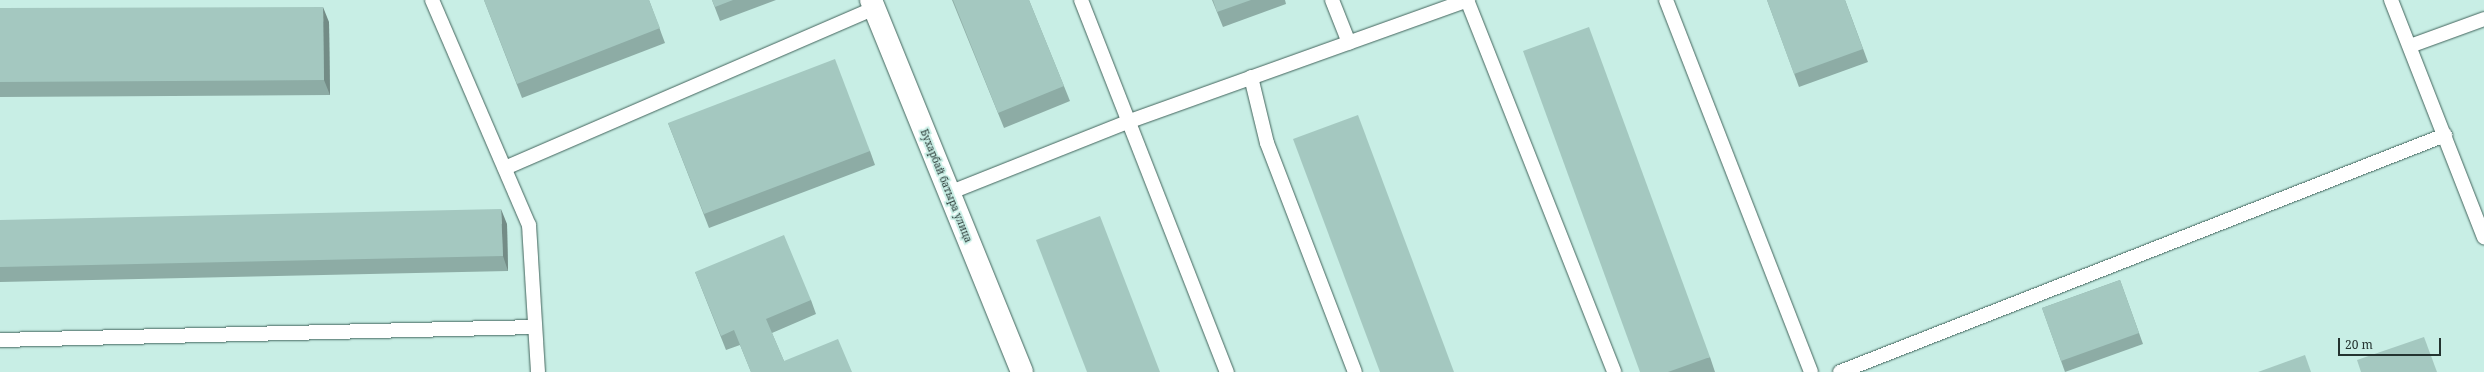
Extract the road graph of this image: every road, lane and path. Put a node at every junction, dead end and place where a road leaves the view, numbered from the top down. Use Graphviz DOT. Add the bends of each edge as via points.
graph roads {
  1 [pos="432,0"];
  2 [pos="1082,0"];
  3 [pos="1332,0"];
  4 [pos="1467,0"];
  5 [pos="1666,0"];
  6 [pos="2391,0"];
  7 [pos="872,4"];
  8 [pos="2484,19"];
  9 [pos="1349,43"];
  10 [pos="2410,46"];
  11 [pos="1251,78"];
  12 [pos="1130,120"];
  13 [pos="2445,135"];
  14 [pos="505,168"];
  15 [pos="949,192"];
  16 [pos="2484,237"];
  17 [pos="535,327"];
  18 [pos="0,340"];
  19 [pos="538,372"];
  20 [pos="1022,372"];
  21 [pos="1227,372"];
  22 [pos="1355,372"];
  23 [pos="1614,372"];
  24 [pos="1811,372"];
  25 [pos="1840,372"];
  1 -- 14 [label="lane"];
  2 -- 12 [label="lane"];
  3 -- 9 [label="lane"];
  4 -- 9 [label="lane"];
  4 -- 23 [label="lane"];
  5 -- 24 [label="lane"];
  6 -- 10 [label="lane"];
  7 -- 14 [label="lane"];
  7 -- 15 [label="street, Бухарбай батыра улица"];
  8 -- 10 [label="lane"];
  9 -- 11 [label="lane"];
  10 -- 13 [label="lane"];
  11 -- 12 [label="lane"];
  11 -- 22 [label="lane" via="1267,143"];
  12 -- 15 [label="lane"];
  12 -- 21 [label="lane"];
  13 -- 16 [label="lane"];
  13 -- 25 [label="lane"];
  14 -- 17 [label="lane" via="529,225"];
  15 -- 20 [label="street, Бухарбай батыра улица"];
  17 -- 18 [label="lane"];
  17 -- 19 [label="lane"];
}
